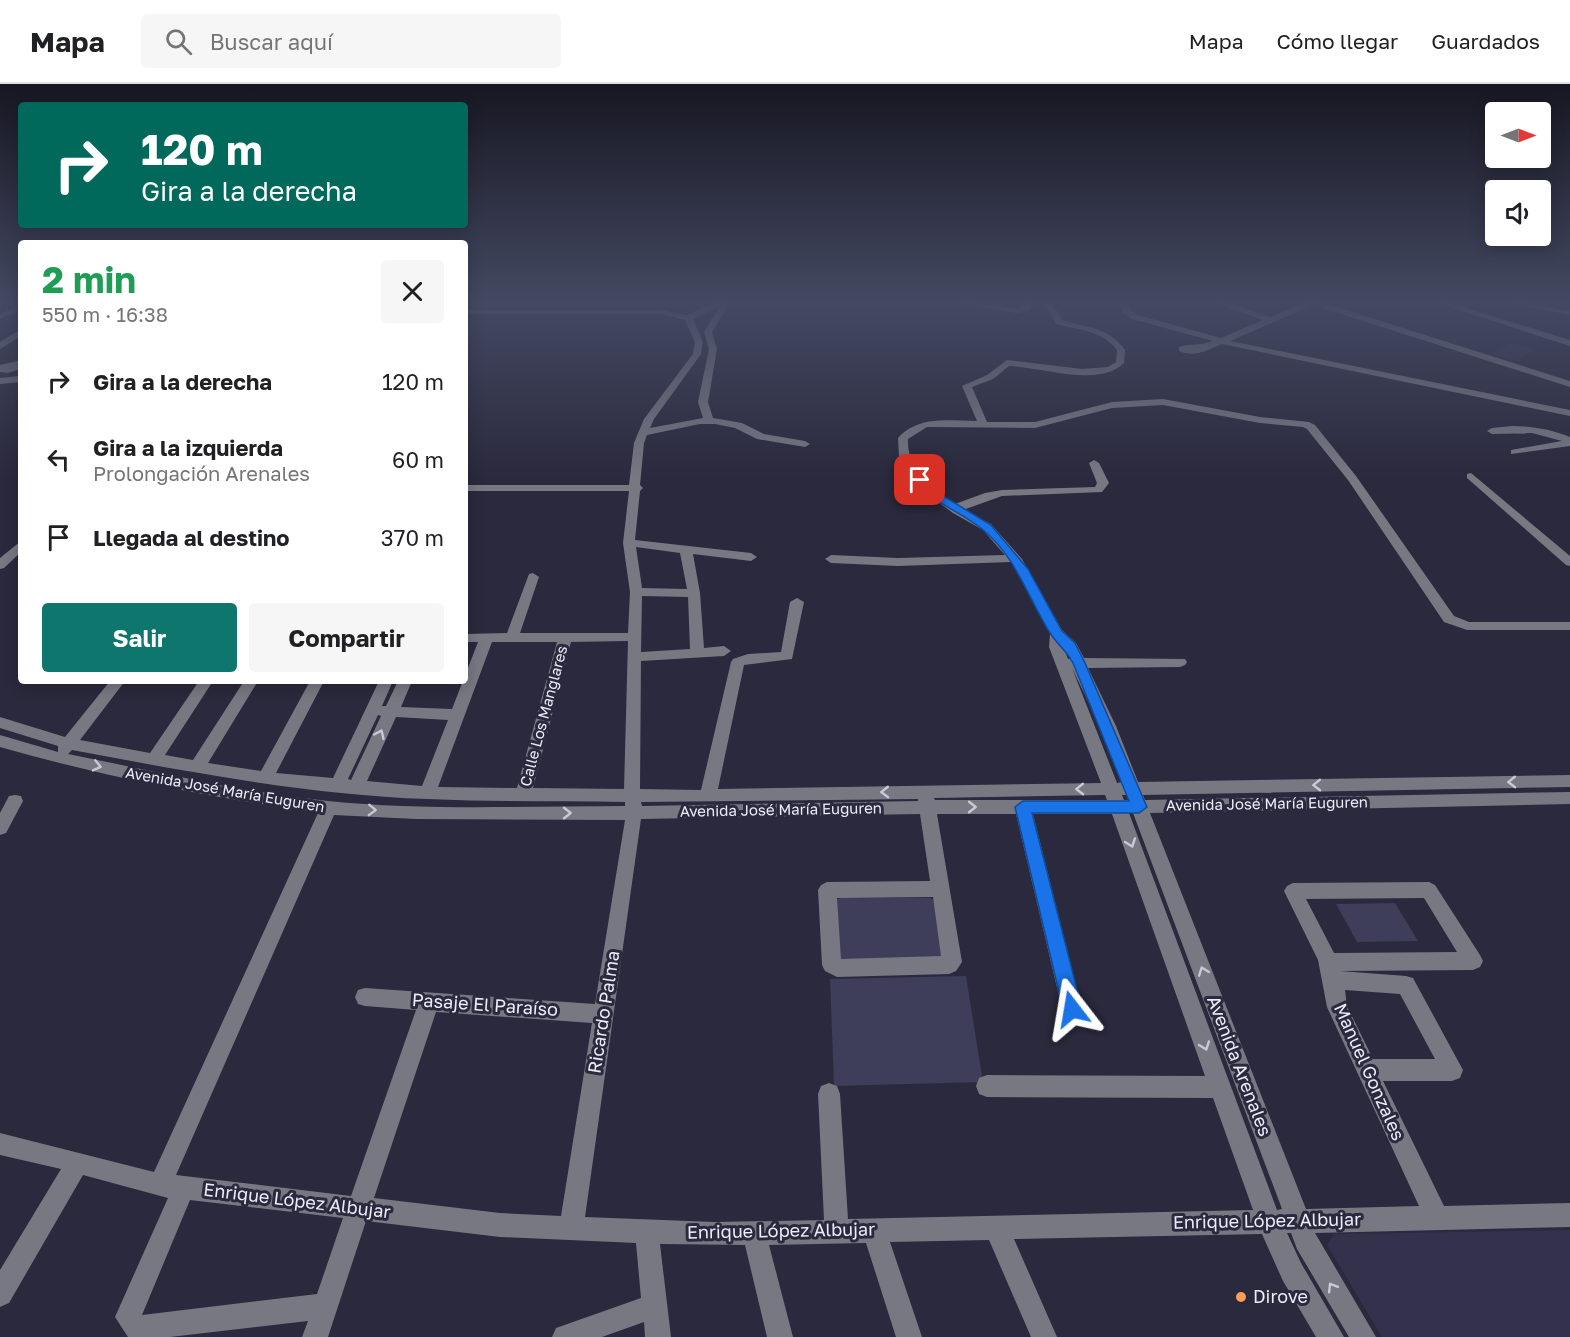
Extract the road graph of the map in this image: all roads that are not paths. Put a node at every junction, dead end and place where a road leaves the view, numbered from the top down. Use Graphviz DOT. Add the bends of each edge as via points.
graph roads {
  1 [pos="691,361"];
  2 [pos="711,361"];
  3 [pos="1120,361"];
  4 [pos="1319,361"];
  5 [pos="1499,361"];
  6 [pos="18,366"];
  7 [pos="1,368"];
  8 [pos="18,379"];
  9 [pos="0,381"];
  10 [pos="1570,384"];
  11 [pos="1570,413"];
  12 [pos="706,421"];
  13 [pos="984,425"];
  14 [pos="1492,431"];
  15 [pos="643,432"];
  16 [pos="1570,442"];
  17 [pos="805,444"];
  18 [pos="1515,452"];
  19 [pos="1094,463"];
  20 [pos="1471,476"];
  21 [pos="468,488"];
  22 [pos="637,488"];
  23 [pos="954,509"];
  24 [pos="629,543"];
  25 [pos="18,548"];
  26 [pos="686,550"];
  27 [pos="751,557"];
  28 [pos="1014,558"];
  29 [pos="831,559"];
  30 [pos="1570,562"];
  31 [pos="0,565"];
  32 [pos="534,577"];
  33 [pos="636,592"];
  34 [pos="694,593"];
  35 [pos="797,602"];
  36 [pos="1570,626"];
  37 [pos="487,638"];
  38 [pos="512,638"];
  39 [pos="565,638"];
  40 [pos="634,638"];
  41 [pos="468,639"];
  42 [pos="724,651"];
  43 [pos="697,653"];
  44 [pos="633,657"];
  45 [pos="1180,662"];
  46 [pos="1072,663"];
  47 [pos="116,684"];
  48 [pos="204,684"];
  49 [pos="249,684"];
  50 [pos="315,684"];
  51 [pos="385,684"];
  52 [pos="404,684"];
  53 [pos="373,711"];
  54 [pos="391,712"];
  55 [pos="457,715"];
  56 [pos="0,722"];
  57 [pos="0,741"];
  58 [pos="68,744"];
  59 [pos="55,757"];
  60 [pos="155,758"];
  61 [pos="198,766"];
  62 [pos="266,777"];
  63 [pos="1570,781"];
  64 [pos="337,786"];
  65 [pos="356,787"];
  66 [pos="427,793"];
  67 [pos="523,794"];
  68 [pos="708,796"];
  69 [pos="1125,798"];
  70 [pos="1570,798"];
  71 [pos="926,799"];
  72 [pos="15,801"];
  73 [pos="633,804"];
  74 [pos="1023,807"];
  75 [pos="329,808"];
  76 [pos="0,828"];
  77 [pos="940,889"];
  78 [pos="1332,971"];
  79 [pos="365,997"];
  80 [pos="429,1002"];
  81 [pos="1072,1009"];
  82 [pos="604,1014"];
  83 [pos="1366,1070"];
  84 [pos="987,1086"];
  85 [pos="1221,1087"];
  86 [pos="829,1094"];
  87 [pos="0,1144"];
  88 [pos="78,1162"];
  89 [pos="172,1186"];
  90 [pos="357,1210"];
  91 [pos="1570,1215"];
  92 [pos="1437,1218"];
  93 [pos="1299,1220"];
  94 [pos="1269,1221"];
  95 [pos="996,1227"];
  96 [pos="571,1229"];
  97 [pos="874,1230"];
  98 [pos="647,1231"];
  99 [pos="837,1231"];
  100 [pos="754,1233"];
  101 [pos="0,1294"];
  102 [pos="325,1306"];
  103 [pos="654,1306"];
  104 [pos="142,1333"];
  105 [pos="568,1336"];
  106 [pos="315,1337"];
  107 [pos="658,1337"];
  108 [pos="780,1337"];
  109 [pos="909,1337"];
  110 [pos="1044,1337"];
  111 [pos="1331,1337"];
  112 [pos="1363,1337"];
  1 -- 15 [label="street"];
  2 -- 12 [label="street" via="703,402"];
  3 -- 13 [label="street" via="1109,369 1076,372 1007,363 990,377 967,386"];
  4 -- 11 [label="street"];
  5 -- 10 [label="street"];
  6 -- 7 [label="street"];
  8 -- 9 [label="street"];
  12 -- 15 [label="street"];
  12 -- 17 [label="street" via="728,422 761,437"];
  13 -- 23 [label="street" via="926,424 903,438 902,449 920,480"];
  13 -- 36 [label="street" via="1035,425 1131,403 1179,404 1308,425 1352,478 1449,619 1467,626"];
  14 -- 16 [label="street" via="1516,427 1558,435"];
  15 -- 22 [label="street, Ricardo Palma"];
  16 -- 18 [label="street"];
  19 -- 23 [label="street" via="1103,483 1098,490 1002,493"];
  20 -- 30 [label="street"];
  21 -- 22 [label="street"];
  22 -- 24 [label="street, Ricardo Palma"];
  23 -- 28 [label="street" via="987,527"];
  24 -- 26 [label="street"];
  24 -- 33 [label="street, Ricardo Palma"];
  25 -- 31 [label="street"];
  26 -- 27 [label="street"];
  26 -- 34 [label="street"];
  28 -- 29 [label="street" via="898,562"];
  28 -- 46 [label="street" via="1057,633 1071,646"];
  32 -- 38 [label="street"];
  33 -- 34 [label="street"];
  33 -- 40 [label="street, Ricardo Palma"];
  34 -- 43 [label="street"];
  35 -- 68 [label="street" via="787,656 738,662"];
  37 -- 38 [label="street"];
  37 -- 41 [label="street"];
  37 -- 55 [label="street"];
  38 -- 39 [label="street"];
  39 -- 40 [label="street"];
  39 -- 67 [label="street, Calle Los Manglares"];
  40 -- 44 [label="street, Ricardo Palma"];
  42 -- 43 [label="street"];
  43 -- 44 [label="street"];
  44 -- 73 [label="street, Ricardo Palma"];
  45 -- 46 [label="street"];
  46 -- 69 [label="street"];
  47 -- 58 [label="street"];
  48 -- 60 [label="street"];
  49 -- 61 [label="street"];
  50 -- 62 [label="street"];
  51 -- 53 [label="street"];
  52 -- 54 [label="street"];
  53 -- 54 [label="street"];
  53 -- 64 [label="street"];
  54 -- 55 [label="street"];
  65 -- 54 [label="street, one-way"];
  55 -- 66 [label="street"];
  56 -- 58 [label="street, Avenida José María Euguren"];
  57 -- 59 [label="street, Avenida José María Euguren"];
  58 -- 59 [label="street"];
  58 -- 60 [label="street, Avenida José María Euguren"];
  59 -- 75 [label="street, Avenida José María Euguren, one-way" via="183,785"];
  60 -- 61 [label="street, Avenida José María Euguren"];
  61 -- 62 [label="street, Avenida José María Euguren"];
  62 -- 64 [label="street, Avenida José María Euguren"];
  63 -- 69 [label="street, Avenida José María Euguren, one-way"];
  64 -- 65 [label="street, Avenida José María Euguren"];
  65 -- 66 [label="street, Avenida José María Euguren"];
  66 -- 67 [label="street, Avenida José María Euguren"];
  67 -- 73 [label="street, Avenida José María Euguren"];
  71 -- 68 [label="street, Avenida José María Euguren, one-way"];
  68 -- 73 [label="street, Avenida José María Euguren"];
  69 -- 70 [label="street, Avenida José María Euguren"];
  69 -- 71 [label="street, Avenida José María Euguren, one-way"];
  69 -- 74 [label="street, Avenida José María Euguren"];
  69 -- 85 [label="street, Avenida Arenales, one-way"];
  93 -- 69 [label="street, Avenida Arenales, one-way"];
  71 -- 73 [label="street, Avenida José María Euguren"];
  71 -- 74 [label="street, Avenida José María Euguren, one-way"];
  71 -- 77 [label="street"];
  72 -- 76 [label="street"];
  75 -- 73 [label="street, Avenida José María Euguren, one-way" via="416,812"];
  73 -- 82 [label="street, Ricardo Palma"];
  74 -- 81 [label="street"];
  75 -- 89 [label="street"];
  77 -- 77 [label="street" via="827,890 832,965 949,965 952,962"];
  78 -- 78 [label="street, Manuel Gonzales" via="1293,891 1429,890 1473,961"];
  78 -- 83 [label="street, Manuel Gonzales" via="1337,1007"];
  78 -- 83 [label="street" via="1406,986 1452,1070"];
  79 -- 80 [label="street, Pasaje El Paraíso"];
  80 -- 82 [label="street, Pasaje El Paraíso"];
  80 -- 90 [label="street"];
  82 -- 96 [label="street, Ricardo Palma"];
  83 -- 92 [label="street, Manuel Gonzales"];
  84 -- 85 [label="street"];
  85 -- 94 [label="street, Avenida Arenales"];
  86 -- 99 [label="street"];
  87 -- 88 [label="street, Enrique López Albujar"];
  88 -- 89 [label="street, Enrique López Albujar"];
  88 -- 101 [label="street"];
  89 -- 90 [label="street, Enrique López Albujar"];
  89 -- 104 [label="street" via="128,1317"];
  90 -- 96 [label="street, Enrique López Albujar"];
  90 -- 102 [label="street"];
  91 -- 92 [label="street, Enrique López Albujar"];
  92 -- 93 [label="street, Enrique López Albujar"];
  93 -- 94 [label="street, Enrique López Albujar"];
  112 -- 93 [label="street, Avenida Arenales, one-way" via="1324,1274"];
  94 -- 95 [label="street, Enrique López Albujar"];
  94 -- 111 [label="street, Avenida Arenales" via="1292,1272"];
  95 -- 97 [label="street, Enrique López Albujar"];
  95 -- 110 [label="street"];
  96 -- 98 [label="street, Enrique López Albujar"];
  97 -- 99 [label="street, Enrique López Albujar"];
  97 -- 109 [label="street"];
  98 -- 100 [label="street, Enrique López Albujar"];
  98 -- 103 [label="street"];
  99 -- 100 [label="street, Enrique López Albujar"];
  100 -- 108 [label="street"];
  102 -- 104 [label="street"];
  102 -- 106 [label="street"];
  103 -- 105 [label="street"];
  103 -- 107 [label="street"];
}
